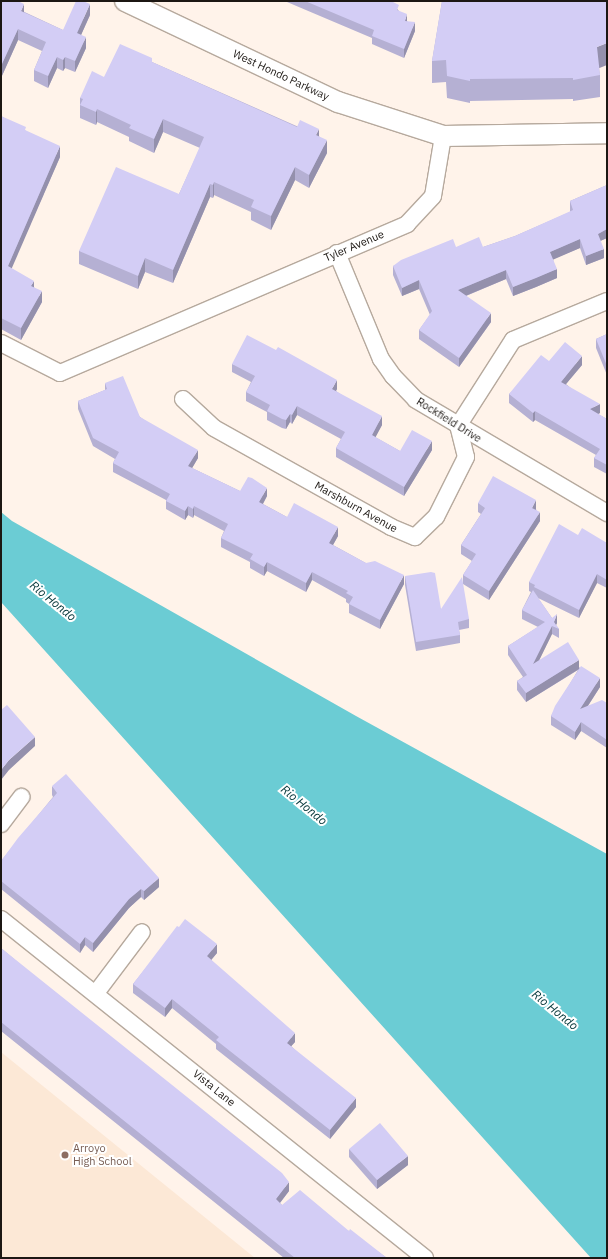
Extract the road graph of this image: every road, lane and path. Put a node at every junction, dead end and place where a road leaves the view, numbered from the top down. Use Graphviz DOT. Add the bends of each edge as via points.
graph roads {
  1 [pos="125,1"];
  2 [pos="607,133"];
  3 [pos="443,136"];
  4 [pos="337,253"];
  5 [pos="607,301"];
  6 [pos="1,343"];
  7 [pos="183,399"];
  8 [pos="458,426"];
  9 [pos="607,513"];
  10 [pos="21,797"];
  11 [pos="1,824"];
  12 [pos="1,919"];
  13 [pos="142,932"];
  14 [pos="96,993"];
  15 [pos="425,1258"];
  1 -- 3 [label="street, West Hondo Parkway" via="338,102"];
  2 -- 3 [label="street"];
  3 -- 4 [label="street, Tyler Avenue" via="433,196 407,224"];
  4 -- 6 [label="street, Tyler Avenue" via="60,373"];
  4 -- 8 [label="street, Rockfield Drive" via="381,359 416,400"];
  5 -- 8 [label="street" via="513,340"];
  7 -- 8 [label="street, Marshburn Avenue" via="214,428 391,528 415,537 436,517 466,457"];
  8 -- 9 [label="street, Rockfield Drive"];
  10 -- 11 [label="street"];
  12 -- 14 [label="street, Vista Lane"];
  13 -- 14 [label="street"];
  14 -- 15 [label="street, Vista Lane"];
}
